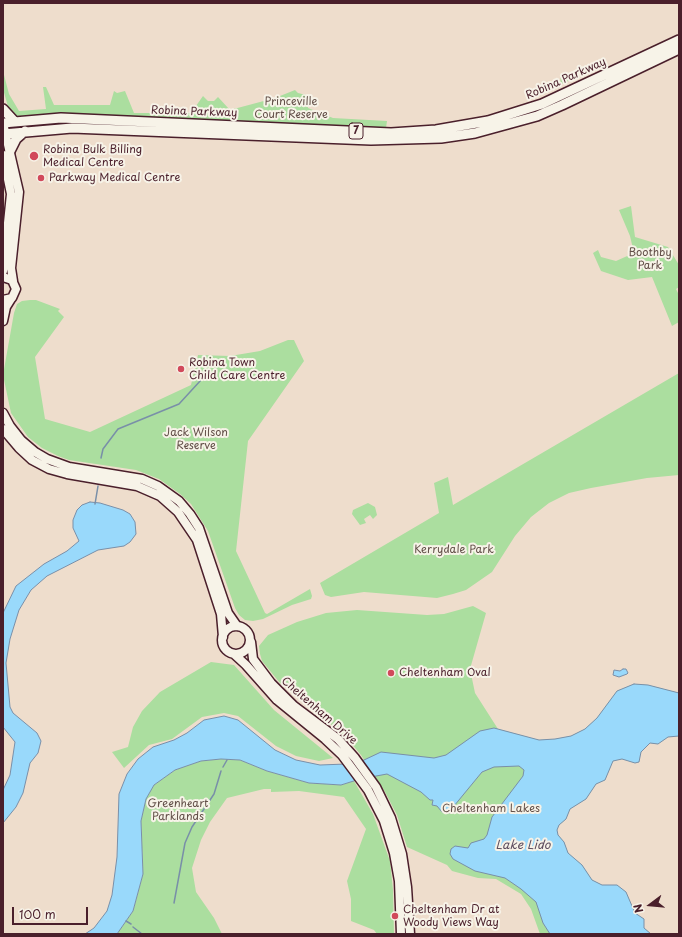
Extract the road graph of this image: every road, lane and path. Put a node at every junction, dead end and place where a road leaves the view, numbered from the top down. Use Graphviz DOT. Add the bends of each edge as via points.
graph roads {
  1 [pos="679,40"];
  2 [pos="679,49"];
  3 [pos="3,109"];
  4 [pos="15,122"];
  5 [pos="3,123"];
  6 [pos="25,131"];
  7 [pos="4,133"];
  8 [pos="6,153"];
  9 [pos="3,271"];
  10 [pos="3,277"];
  11 [pos="13,281"];
  12 [pos="7,300"];
  13 [pos="3,321"];
  14 [pos="3,413"];
  15 [pos="3,429"];
  16 [pos="237,626"];
  17 [pos="223,637"];
  18 [pos="251,642"];
  19 [pos="234,654"];
  20 [pos="401,934"];
  21 [pos="410,934"];
  1 -- 4 [label="main road, Robina Parkway / 7" via="567,94 536,106 488,121 436,130 391,132 61,118"];
  2 -- 6 [label="main road, Robina Parkway / 7" via="536,116 475,133 441,138 371,140 72,128"];
  3 -- 4 [label="main road"];
  4 -- 5 [label="main road, Robina Parkway / 7"];
  5 -- 7 [label="main road"];
  6 -- 7 [label="main road, Robina Parkway / 7"];
  6 -- 8 [label="main road"];
  7 -- 8 [label="main road"];
  8 -- 9 [label="main road" via="11,194"];
  8 -- 11 [label="main road" via="19,192 11,265"];
  10 -- 11 [label="main road"];
  11 -- 12 [label="main road" via="16,290"];
  12 -- 13 [label="main road"];
  14 -- 16 [label="main road" via="21,440 47,459 69,467 142,479 158,486 179,502 199,528 228,613"];
  15 -- 17 [label="main road" via="18,448 32,460 49,468 67,474 137,486 160,496 176,509 196,540 221,614"];
  16 -- 17 [label="main road" via="227,630"];
  16 -- 18 [label="main road" via="247,631"];
  17 -- 19 [label="main road" via="225,649"];
  18 -- 19 [label="main road" via="245,652"];
  18 -- 21 [label="main road, Cheltenham Drive" via="253,659 271,683 286,699 327,730 350,752 376,787 391,818 402,854"];
  19 -- 20 [label="main road, Cheltenham Drive" via="277,700 342,755 368,790 384,821 394,853 399,881"];
}
